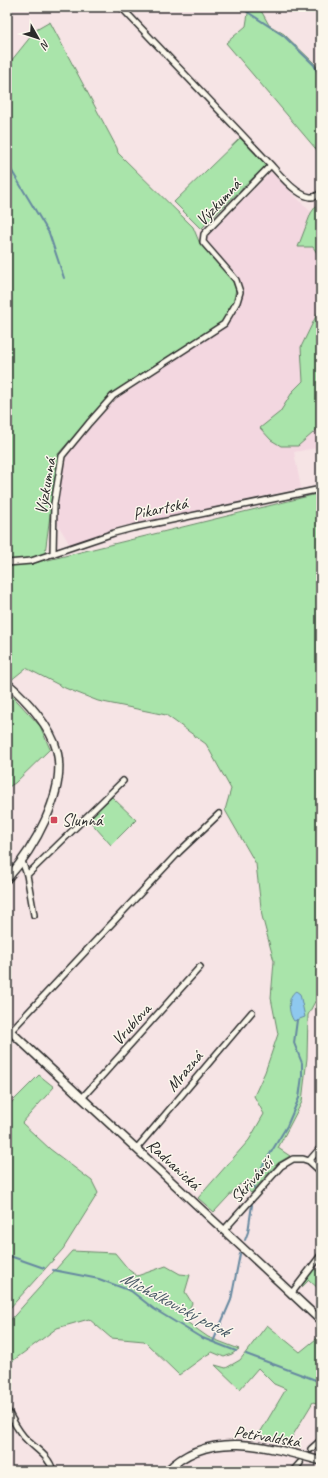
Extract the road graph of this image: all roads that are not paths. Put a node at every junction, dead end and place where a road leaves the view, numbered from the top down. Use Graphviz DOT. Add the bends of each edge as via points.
graph roads {
  1 [pos="121,7"];
  2 [pos="271,165"];
  3 [pos="321,192"];
  4 [pos="321,489"];
  5 [pos="54,554"];
  6 [pos="7,563"];
  7 [pos="7,683"];
  8 [pos="123,781"];
  9 [pos="219,814"];
  10 [pos="22,861"];
  11 [pos="27,875"];
  12 [pos="7,879"];
  13 [pos="34,915"];
  14 [pos="200,968"];
  15 [pos="252,1012"];
  16 [pos="8,1032"];
  17 [pos="82,1098"];
  18 [pos="321,1146"];
  19 [pos="136,1149"];
  20 [pos="309,1161"];
  21 [pos="321,1172"];
  22 [pos="224,1230"];
  23 [pos="321,1255"];
  24 [pos="291,1294"];
  25 [pos="321,1321"];
  26 [pos="7,1410"];
  27 [pos="321,1440"];
  28 [pos="311,1449"];
  29 [pos="321,1461"];
  30 [pos="300,1463"];
  31 [pos="53,1471"];
  32 [pos="167,1471"];
  33 [pos="293,1471"];
  1 -- 2 [label="street"];
  2 -- 3 [label="street" via="298,192 314,197"];
  2 -- 5 [label="street, Výzkumná" via="204,234 202,242 236,280 240,289 237,302 224,324 113,396 62,456 54,504"];
  4 -- 5 [label="street, Pikartská" via="133,528"];
  5 -- 6 [label="street, Pikartská" via="31,562"];
  7 -- 10 [label="street" via="44,724 54,743 58,759 57,782 50,806 37,838"];
  8 -- 11 [label="street"];
  9 -- 16 [label="street"];
  10 -- 11 [label="street"];
  10 -- 12 [label="street"];
  11 -- 13 [label="street"];
  14 -- 17 [label="street, Vrublova"];
  15 -- 19 [label="street, Mrazná"];
  16 -- 17 [label="street, Radvanická"];
  17 -- 19 [label="street, Radvanická"];
  18 -- 20 [label="street"];
  19 -- 22 [label="street, Radvanická"];
  20 -- 21 [label="street"];
  20 -- 22 [label="street, Skřivánčí" via="293,1159 281,1166"];
  22 -- 24 [label="street, Radvanická"];
  23 -- 24 [label="street"];
  24 -- 25 [label="street, Radvanická"];
  26 -- 31 [label="street" via="26,1439 48,1458"];
  27 -- 28 [label="street"];
  29 -- 32 [label="street, Petřvaldská" via="257,1447 220,1444 183,1457"];
  30 -- 33 [label="street"];
}
